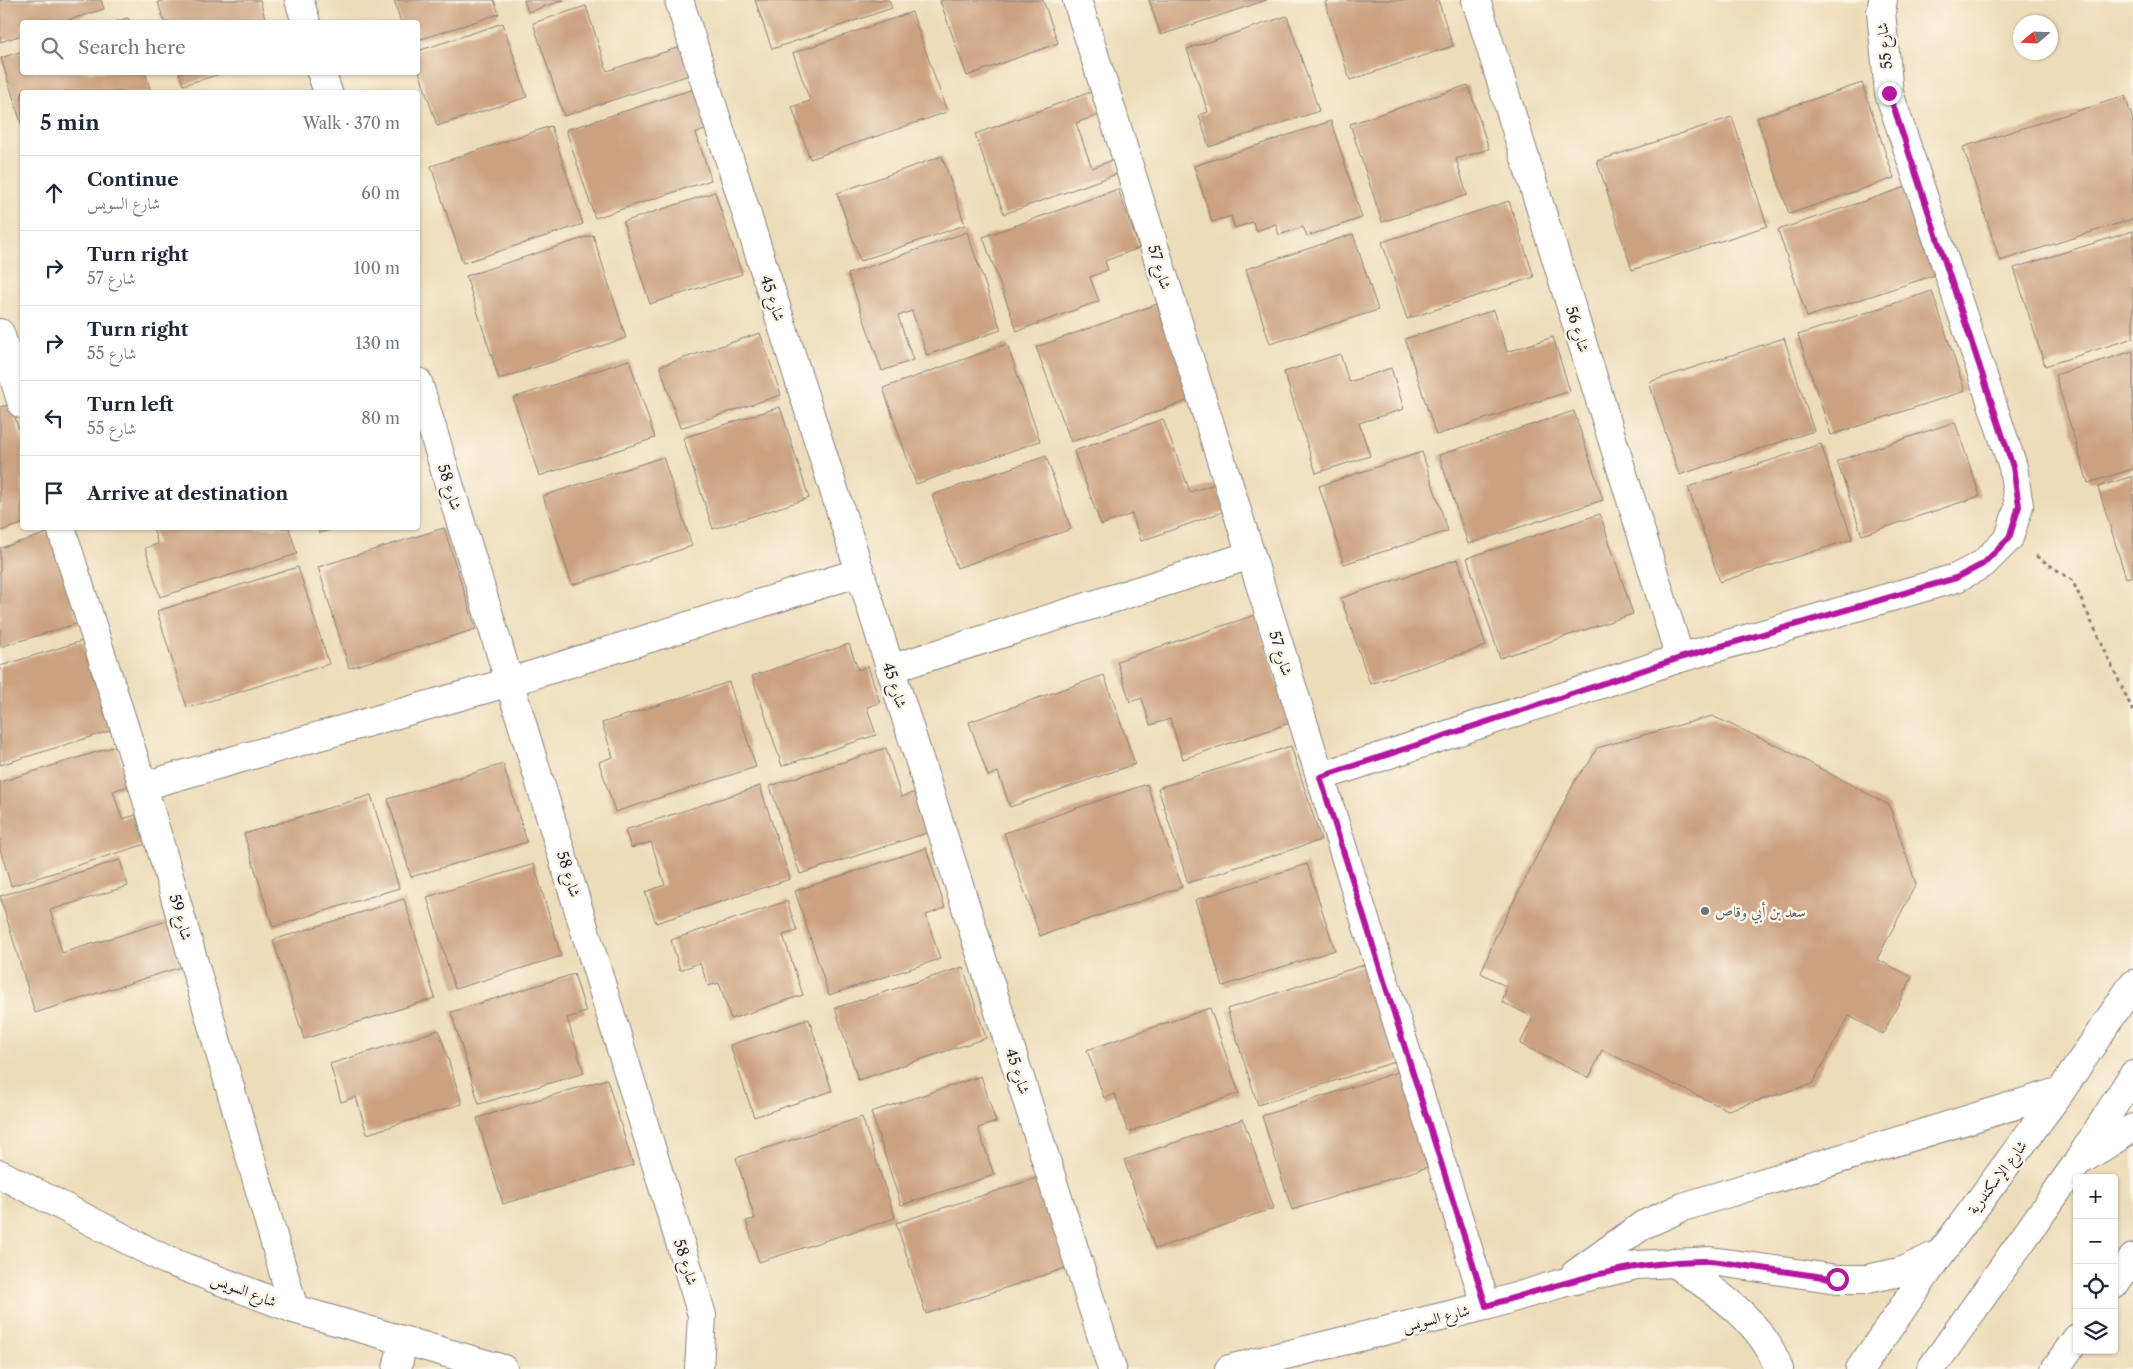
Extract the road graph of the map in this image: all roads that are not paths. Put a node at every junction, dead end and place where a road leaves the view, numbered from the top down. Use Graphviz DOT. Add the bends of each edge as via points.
graph roads {
  1 [pos="299,0"];
  2 [pos="679,0"];
  3 [pos="1077,0"];
  4 [pos="1476,0"];
  5 [pos="1883,0"];
  6 [pos="305,20"];
  7 [pos="322,75"];
  8 [pos="327,90"];
  9 [pos="0,333"];
  10 [pos="420,389"];
  11 [pos="20,398"];
  12 [pos="63,530"];
  13 [pos="1250,555"];
  14 [pos="860,572"];
  15 [pos="1680,658"];
  16 [pos="890,669"];
  17 [pos="510,682"];
  18 [pos="1320,777"];
  19 [pos="143,786"];
  20 [pos="2133,984"];
  21 [pos="2133,1075"];
  22 [pos="2061,1091"];
  23 [pos="2133,1128"];
  24 [pos="2077,1162"];
  25 [pos="0,1174"];
  26 [pos="1941,1253"];
  27 [pos="2133,1258"];
  28 [pos="1672,1262"];
  29 [pos="2118,1279"];
  30 [pos="1562,1283"];
  31 [pos="1486,1306"];
  32 [pos="294,1309"];
  33 [pos="402,1340"];
  34 [pos="2073,1344"];
  35 [pos="398,1369"];
  36 [pos="503,1369"];
  37 [pos="699,1369"];
  38 [pos="1112,1369"];
  39 [pos="1229,1369"];
  40 [pos="1779,1369"];
  41 [pos="1860,1369"];
  42 [pos="1931,1369"];
  43 [pos="2055,1369"];
  1 -- 6 [label="street"];
  2 -- 14 [label="street, شارع 45"];
  3 -- 13 [label="street, شارع 57"];
  4 -- 15 [label="street, شارع 56"];
  5 -- 15 [label="street, شارع 55" via="1881,12 1889,93 2013,467 2019,506 2009,538 1983,564 1956,578"];
  7 -- 8 [label="street"];
  9 -- 11 [label="street"];
  10 -- 17 [label="street, شارع 58"];
  12 -- 19 [label="street, شارع 59"];
  13 -- 16 [label="street"];
  13 -- 18 [label="street, شارع 57"];
  14 -- 16 [label="street, شارع 45"];
  14 -- 17 [label="street"];
  15 -- 18 [label="street, شارع 55"];
  16 -- 38 [label="street, شارع 45"];
  17 -- 19 [label="street"];
  17 -- 37 [label="street, شارع 58" via="702,1315"];
  18 -- 31 [label="street, شارع 57"];
  19 -- 32 [label="street, شارع 59"];
  20 -- 22 [label="street, شارع الإسكندرية"];
  21 -- 24 [label="street"];
  22 -- 26 [label="street, شارع الإسكندرية"];
  22 -- 30 [label="street" via="1683,1207 1643,1226"];
  23 -- 24 [label="street"];
  24 -- 42 [label="street"];
  25 -- 32 [label="street, شارع السويس" via="166,1260"];
  26 -- 28 [label="street, شارع السويس" via="1900,1272 1868,1278 1837,1279 1711,1261"];
  26 -- 41 [label="street, شارع الإسكندرية"];
  27 -- 29 [label="street"];
  28 -- 30 [label="street, شارع السويس" via="1637,1265"];
  28 -- 40 [label="street" via="1717,1292 1756,1326 1773,1352"];
  30 -- 31 [label="street, شارع السويس"];
  31 -- 39 [label="street, شارع السويس"];
  32 -- 33 [label="street, شارع السويس"];
  33 -- 35 [label="street"];
  33 -- 36 [label="street, شارع السويس"];
  34 -- 43 [label="street"];
}
